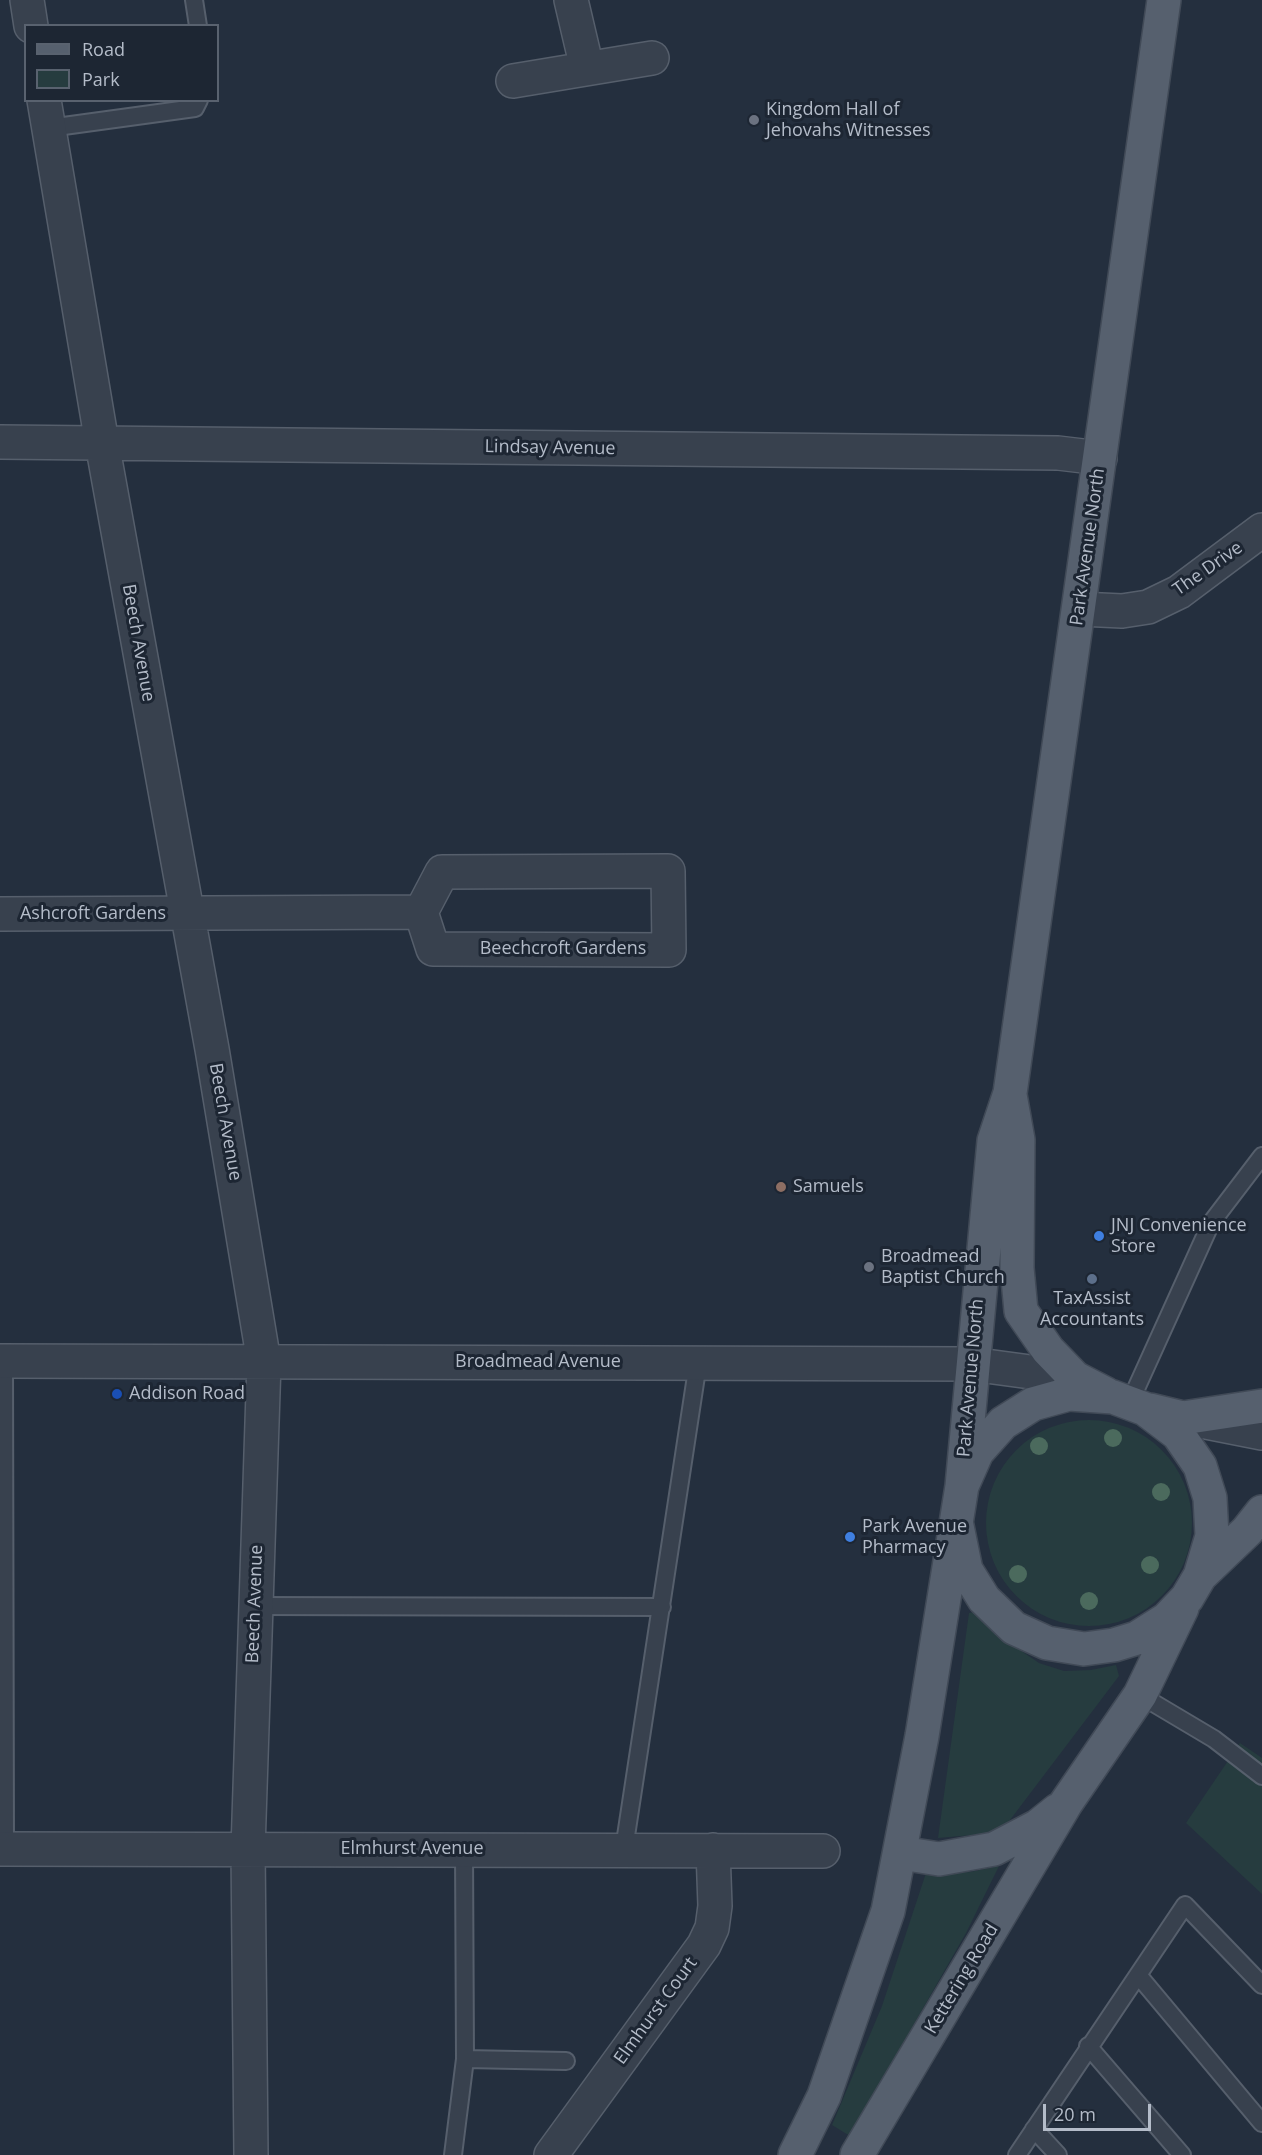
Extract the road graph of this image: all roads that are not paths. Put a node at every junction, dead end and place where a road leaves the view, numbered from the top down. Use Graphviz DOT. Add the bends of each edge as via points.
graph roads {
  1 [pos="27,0"];
  2 [pos="194,0"];
  3 [pos="571,0"];
  4 [pos="1164,0"];
  5 [pos="31,24"];
  6 [pos="198,24"];
  7 [pos="652,58"];
  8 [pos="587,68"];
  9 [pos="513,81"];
  10 [pos="198,102"];
  11 [pos="46,114"];
  12 [pos="0,442"];
  13 [pos="102,443"];
  14 [pos="1100,458"];
  15 [pos="1262,530"];
  16 [pos="1080,609"];
  17 [pos="421,912"];
  18 [pos="187,913"];
  19 [pos="0,914"];
  20 [pos="1010,1093"];
  21 [pos="1262,1156"];
  22 [pos="2,1361"];
  23 [pos="264,1362"];
  24 [pos="698,1363"];
  25 [pos="971,1364"];
  26 [pos="1075,1378"];
  27 [pos="1129,1402"];
  28 [pos="1262,1407"];
  29 [pos="1183,1418"];
  30 [pos="1262,1433"];
  31 [pos="962,1486"];
  32 [pos="1257,1523"];
  33 [pos="957,1526"];
  34 [pos="1193,1587"];
  35 [pos="255,1606"];
  36 [pos="662,1606"];
  37 [pos="1140,1695"];
  38 [pos="1262,1776"];
  39 [pos="1066,1803"];
  40 [pos="3,1849"];
  41 [pos="248,1849"];
  42 [pos="464,1849"];
  43 [pos="624,1849"];
  44 [pos="713,1850"];
  45 [pos="824,1851"];
  46 [pos="901,1853"];
  47 [pos="1138,1975"];
  48 [pos="1262,1985"];
  49 [pos="1088,2046"];
  50 [pos="465,2059"];
  51 [pos="566,2061"];
  52 [pos="1262,2123"];
  53 [pos="1034,2129"];
  54 [pos="251,2155"];
  55 [pos="453,2155"];
  56 [pos="551,2155"];
  57 [pos="795,2155"];
  58 [pos="857,2155"];
  59 [pos="1017,2155"];
  60 [pos="1058,2155"];
  61 [pos="1182,2155"];
  1 -- 5 [label="street"];
  2 -- 6 [label="lane"];
  3 -- 8 [label="street"];
  4 -- 14 [label="main road, Park Avenue North"];
  7 -- 8 [label="street"];
  8 -- 9 [label="street"];
  10 -- 11 [label="lane" via="195,108"];
  11 -- 13 [label="street, Beech Avenue"];
  12 -- 13 [label="street, Lindsay Avenue"];
  13 -- 14 [label="street, Lindsay Avenue" via="1058,453"];
  13 -- 18 [label="street, Beech Avenue"];
  14 -- 16 [label="main road, Park Avenue North"];
  15 -- 16 [label="street, The Drive" via="1179,592 1148,607 1122,611"];
  16 -- 20 [label="main road, Park Avenue North"];
  17 -- 17 [label="street, Beechcroft Gardens" via="442,872 668,871 669,950 433,949"];
  17 -- 18 [label="street"];
  18 -- 19 [label="street, Ashcroft Gardens"];
  18 -- 23 [label="street, Beech Avenue"];
  20 -- 25 [label="main road, Park Avenue North" via="994,1141"];
  20 -- 26 [label="main road, Park Avenue North" via="1018,1140 1017,1268 1021,1311 1048,1350"];
  21 -- 27 [label="lane" via="1211,1223"];
  22 -- 23 [label="street, Broadmead Avenue"];
  22 -- 40 [label="lane"];
  23 -- 24 [label="street, Broadmead Avenue"];
  23 -- 35 [label="street, Beech Avenue"];
  24 -- 25 [label="street, Broadmead Avenue"];
  24 -- 36 [label="lane"];
  25 -- 26 [label="street, Broadmead Avenue"];
  25 -- 31 [label="main road, Park Avenue North"];
  26 -- 27 [label="main road, Park Avenue North"];
  27 -- 29 [label="main road"];
  27 -- 31 [label="main road" via="1069,1394 1033,1404 1003,1423 977,1452"];
  27 -- 34 [label="main road" via="1178,1434 1200,1466 1210,1498 1212,1536"];
  28 -- 29 [label="main road"];
  29 -- 30 [label="street"];
  31 -- 33 [label="main road"];
  32 -- 34 [label="main road, Kettering Road"];
  33 -- 34 [label="main road" via="966,1570 984,1599 1014,1628 1047,1643 1084,1649 1137,1638 1167,1619"];
  33 -- 46 [label="main road"];
  34 -- 37 [label="main road, Kettering Road"];
  35 -- 36 [label="lane"];
  35 -- 41 [label="street, Beech Avenue"];
  36 -- 43 [label="lane"];
  37 -- 38 [label="lane" via="1214,1739"];
  37 -- 39 [label="main road, Kettering Road"];
  39 -- 46 [label="main road, Kettering Road" via="1038,1826 994,1849 939,1859"];
  39 -- 58 [label="main road, Kettering Road"];
  40 -- 41 [label="street, Elmhurst Avenue"];
  41 -- 42 [label="street, Elmhurst Avenue"];
  41 -- 54 [label="street, Beech Avenue"];
  42 -- 43 [label="street, Elmhurst Avenue"];
  42 -- 50 [label="lane"];
  43 -- 44 [label="street, Elmhurst Avenue"];
  44 -- 45 [label="street, Elmhurst Avenue"];
  44 -- 56 [label="street, Elmhurst Court" via="715,1906 704,1946"];
  46 -- 57 [label="main road" via="888,1911 824,2096"];
  47 -- 48 [label="lane" via="1185,1905"];
  47 -- 49 [label="lane"];
  47 -- 52 [label="lane"];
  49 -- 53 [label="lane"];
  49 -- 61 [label="lane"];
  50 -- 51 [label="lane"];
  50 -- 55 [label="lane"];
  53 -- 59 [label="lane"];
  53 -- 60 [label="lane"];
}
